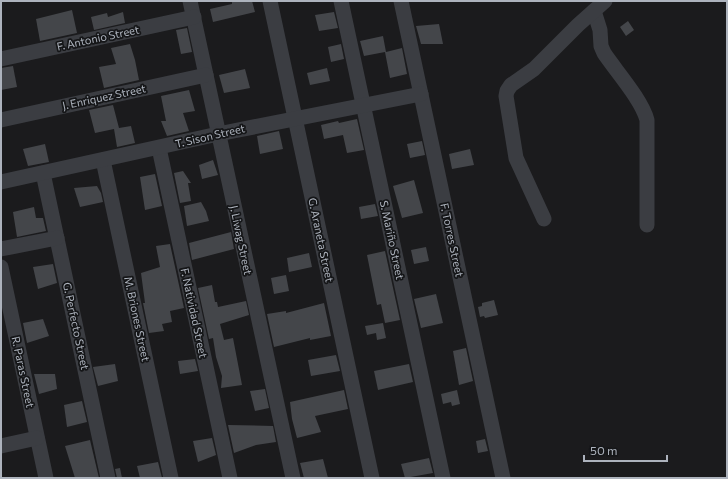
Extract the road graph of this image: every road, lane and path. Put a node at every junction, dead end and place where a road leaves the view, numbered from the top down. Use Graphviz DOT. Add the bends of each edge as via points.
graph roads {
  1 [pos="190,1"];
  2 [pos="270,1"];
  3 [pos="341,1"];
  4 [pos="401,1"];
  5 [pos="605,1"];
  6 [pos="594,12"];
  7 [pos="194,17"];
  8 [pos="1,59"];
  9 [pos="206,75"];
  10 [pos="421,94"];
  11 [pos="363,105"];
  12 [pos="295,118"];
  13 [pos="1,120"];
  14 [pos="218,134"];
  15 [pos="159,148"];
  16 [pos="103,160"];
  17 [pos="43,173"];
  18 [pos="1,182"];
  19 [pos="544,219"];
  20 [pos="647,225"];
  21 [pos="57,238"];
  22 [pos="1,249"];
  23 [pos="1,267"];
  24 [pos="36,438"];
  25 [pos="1,446"];
  26 [pos="46,478"];
  27 [pos="108,478"];
  28 [pos="171,478"];
  29 [pos="230,478"];
  30 [pos="293,478"];
  31 [pos="372,478"];
  32 [pos="443,478"];
  33 [pos="503,478"];
  1 -- 7 [label="street, J. Liwag Street"];
  2 -- 12 [label="street, G. Araneta Street"];
  3 -- 11 [label="street, S. Mariño Street"];
  4 -- 10 [label="street, F. Torres Street"];
  5 -- 6 [label="street"];
  6 -- 19 [label="street" via="507,91 516,158"];
  6 -- 20 [label="street" via="604,53 645,112 647,120"];
  7 -- 8 [label="street, F. Antonio Street"];
  7 -- 9 [label="street, J. Liwag Street"];
  9 -- 13 [label="street, J. Enriquez Street"];
  9 -- 14 [label="street, J. Liwag Street"];
  10 -- 11 [label="street, T. Sison Street"];
  10 -- 33 [label="street, F. Torres Street"];
  11 -- 12 [label="street, T. Sison Street"];
  11 -- 32 [label="street, S. Mariño Street"];
  12 -- 14 [label="street, T. Sison Street"];
  12 -- 31 [label="street, G. Araneta Street"];
  14 -- 15 [label="street, T. Sison Street"];
  14 -- 30 [label="street, J. Liwag Street"];
  15 -- 16 [label="street, T. Sison Street"];
  15 -- 29 [label="street, F. Natividad Street"];
  16 -- 17 [label="street, T. Sison Street"];
  16 -- 28 [label="street, M. Briones Street"];
  17 -- 18 [label="street, T. Sison Street"];
  17 -- 21 [label="street, G. Perfecto Street"];
  21 -- 22 [label="street"];
  21 -- 27 [label="street, G. Perfecto Street"];
  23 -- 24 [label="street, R. Paras Street"];
  24 -- 25 [label="street"];
  24 -- 26 [label="street, R. Paras Street"];
}
